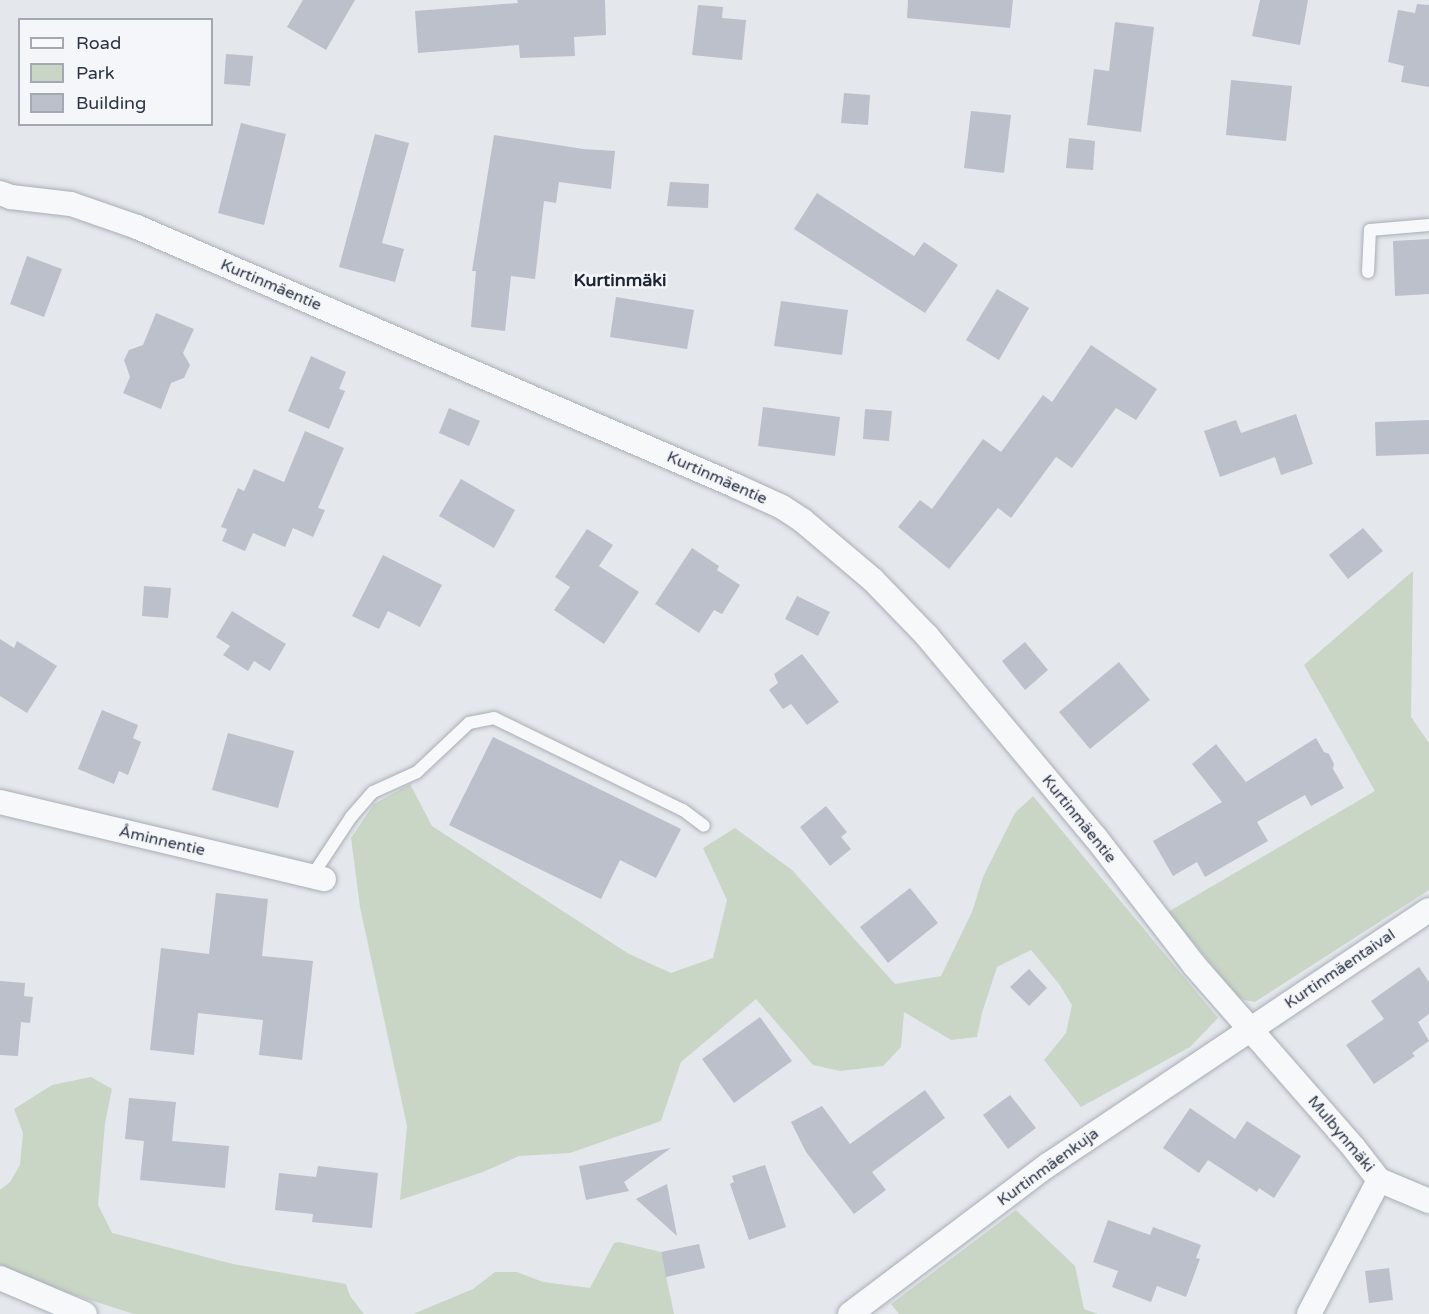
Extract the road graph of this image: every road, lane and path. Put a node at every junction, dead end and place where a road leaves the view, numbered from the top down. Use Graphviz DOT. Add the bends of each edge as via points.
graph roads {
  1 [pos="0,193"];
  2 [pos="1429,225"];
  3 [pos="1368,272"];
  4 [pos="0,802"];
  5 [pos="704,826"];
  6 [pos="318,878"];
  7 [pos="1429,910"];
  8 [pos="1251,1028"];
  9 [pos="1379,1180"];
  10 [pos="1429,1200"];
  11 [pos="0,1278"];
  12 [pos="85,1314"];
  13 [pos="850,1314"];
  14 [pos="1309,1314"];
  1 -- 8 [label="street, Kurtinmäentie" via="71,204 137,227 736,486 802,520 873,580 927,636 1096,838 1194,965"];
  2 -- 3 [label="lane" via="1370,230"];
  4 -- 6 [label="street, Åminnentie"];
  5 -- 6 [label="lane" via="683,810 494,718 469,723 417,772 373,792 351,817"];
  7 -- 8 [label="street, Kurtinmäentaival"];
  8 -- 9 [label="street, Mulbynmäki"];
  8 -- 13 [label="street, Kurtinmäenkuja" via="1048,1165"];
  9 -- 10 [label="street"];
  9 -- 14 [label="street, Mulbynmäki"];
  11 -- 12 [label="street"];
}
